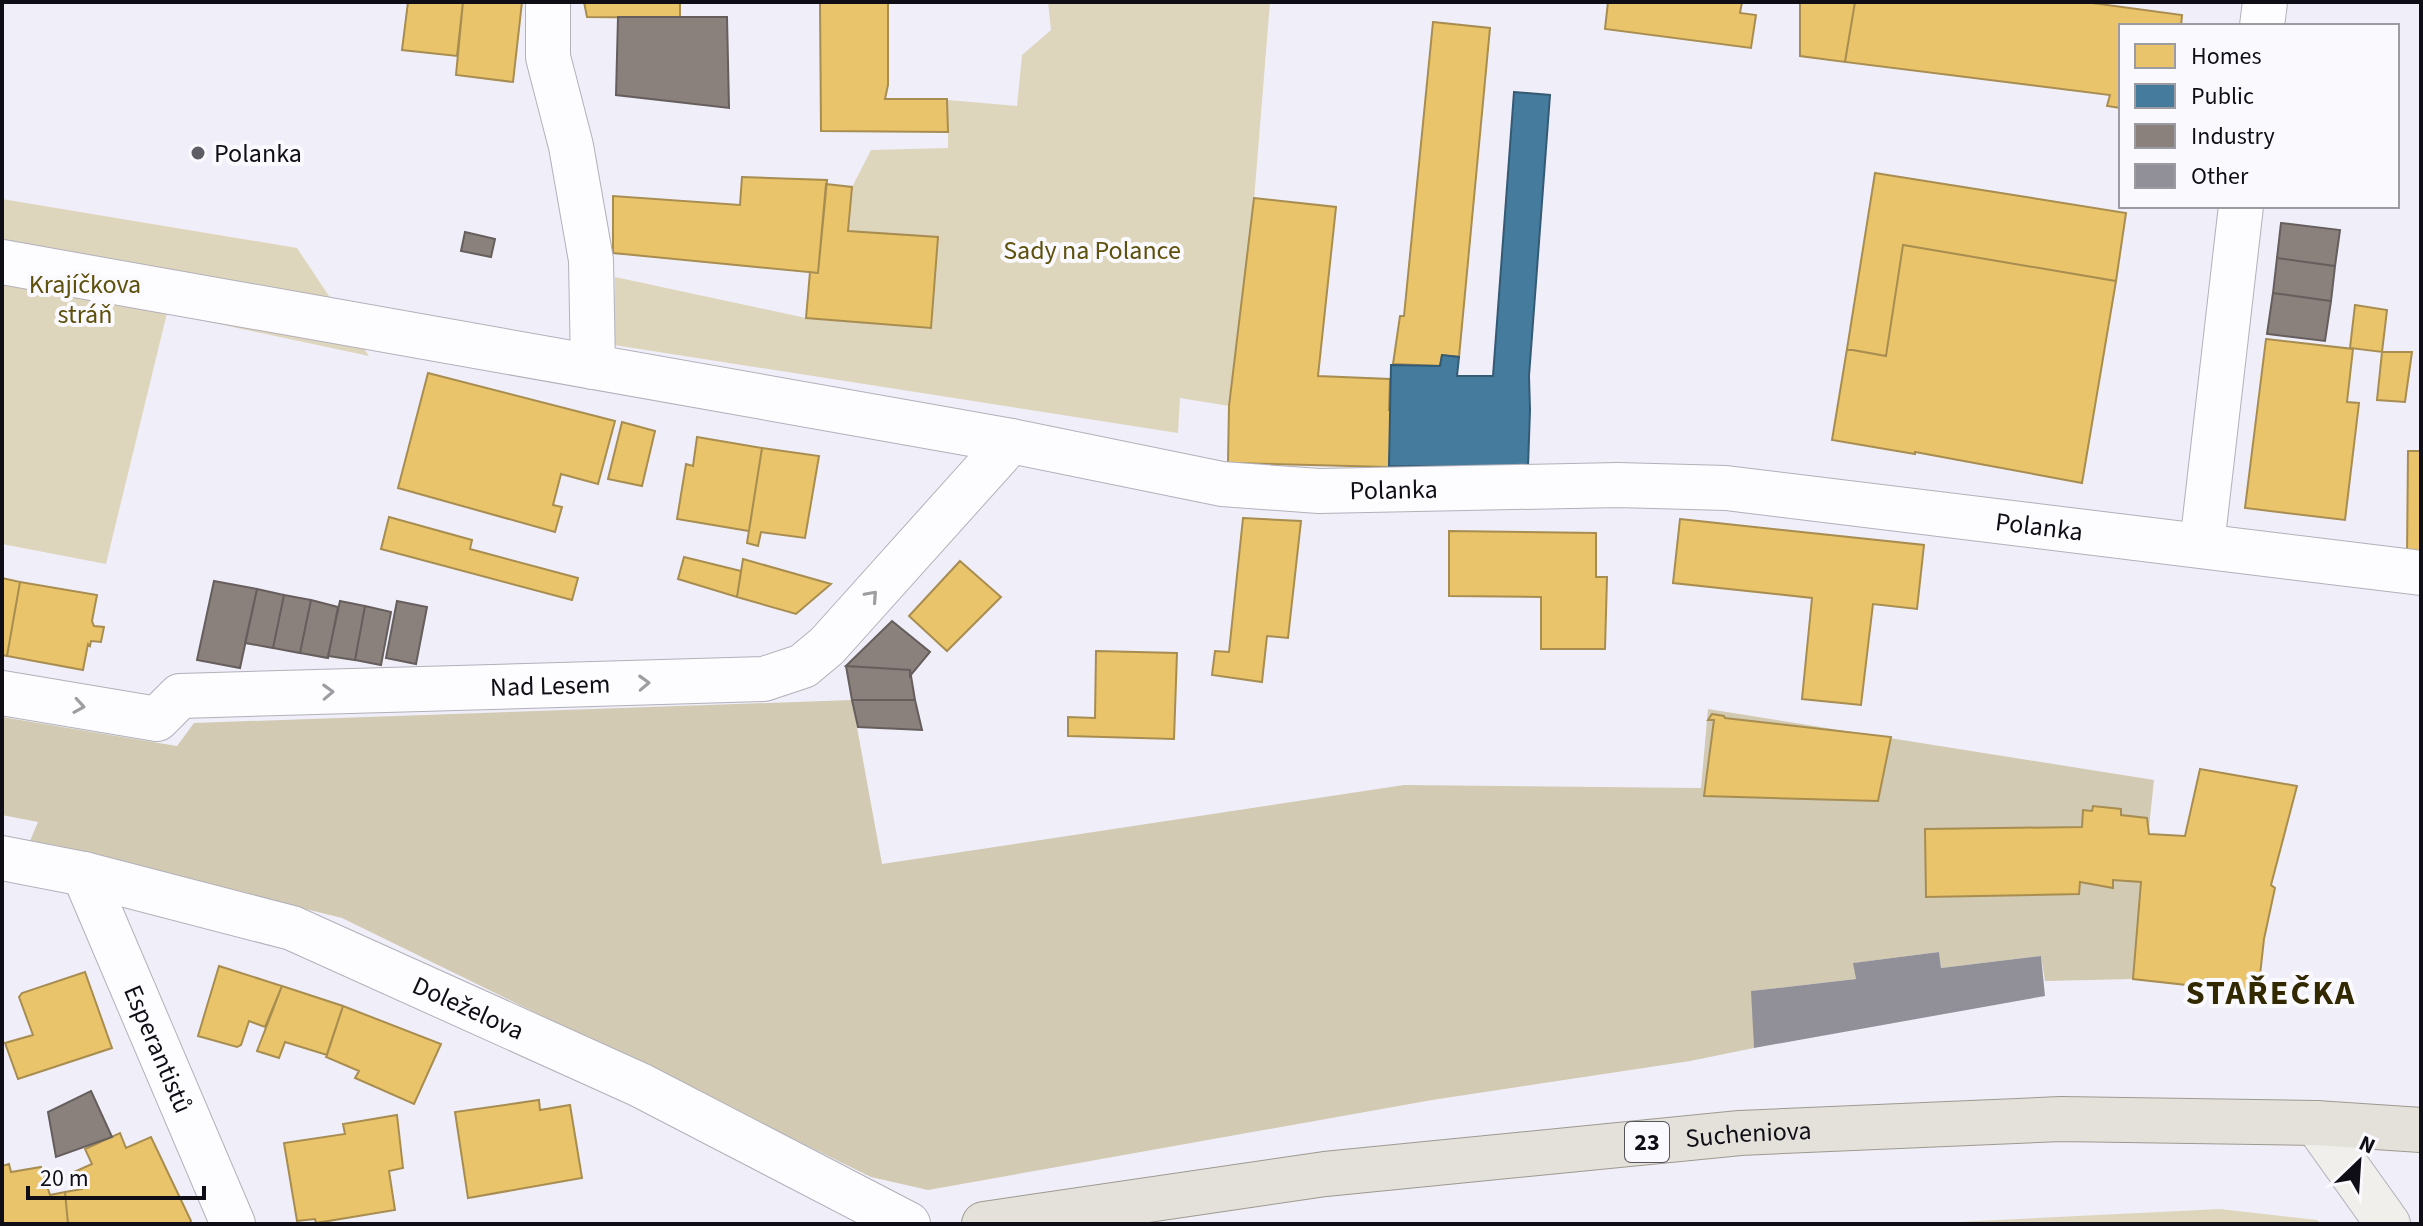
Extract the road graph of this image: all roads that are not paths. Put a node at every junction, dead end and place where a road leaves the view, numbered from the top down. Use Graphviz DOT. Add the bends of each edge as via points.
graph roads {
  1 [pos="548,2"];
  2 [pos="2265,2"];
  3 [pos="2262,24"];
  4 [pos="2241,208"];
  5 [pos="2,262"];
  6 [pos="593,367"];
  7 [pos="1011,441"];
  8 [pos="2202,545"];
  9 [pos="2421,573"];
  10 [pos="2,693"];
  11 [pos="2,858"];
  12 [pos="84,874"];
  13 [pos="2316,1123"];
  14 [pos="2421,1130"];
  15 [pos="233,1224"];
  16 [pos="908,1224"];
  17 [pos="984,1224"];
  18 [pos="2388,1224"];
  1 -- 6 [label="street" via="548,57 571,146 591,260"];
  2 -- 3 [label="street"];
  4 -- 8 [label="street"];
  5 -- 6 [label="street, Polanka"];
  6 -- 7 [label="street, Polanka"];
  7 -- 8 [label="street, Polanka" via="1222,484 1319,491 1726,488"];
  10 -- 7 [label="street, Nad Lesem, one-way" via="157,719 180,696 764,679 803,666 827,646"];
  8 -- 9 [label="street, Polanka"];
  11 -- 12 [label="street, Doleželova"];
  12 -- 15 [label="street, Esperantistů"];
  12 -- 16 [label="street, Doleželova" via="292,928 640,1085"];
  13 -- 14 [label="main road, Sucheniova / 23"];
  13 -- 17 [label="main road, Sucheniova / 23" via="2061,1119 1740,1133 1325,1174"];
  13 -- 18 [label="main road"];
}
